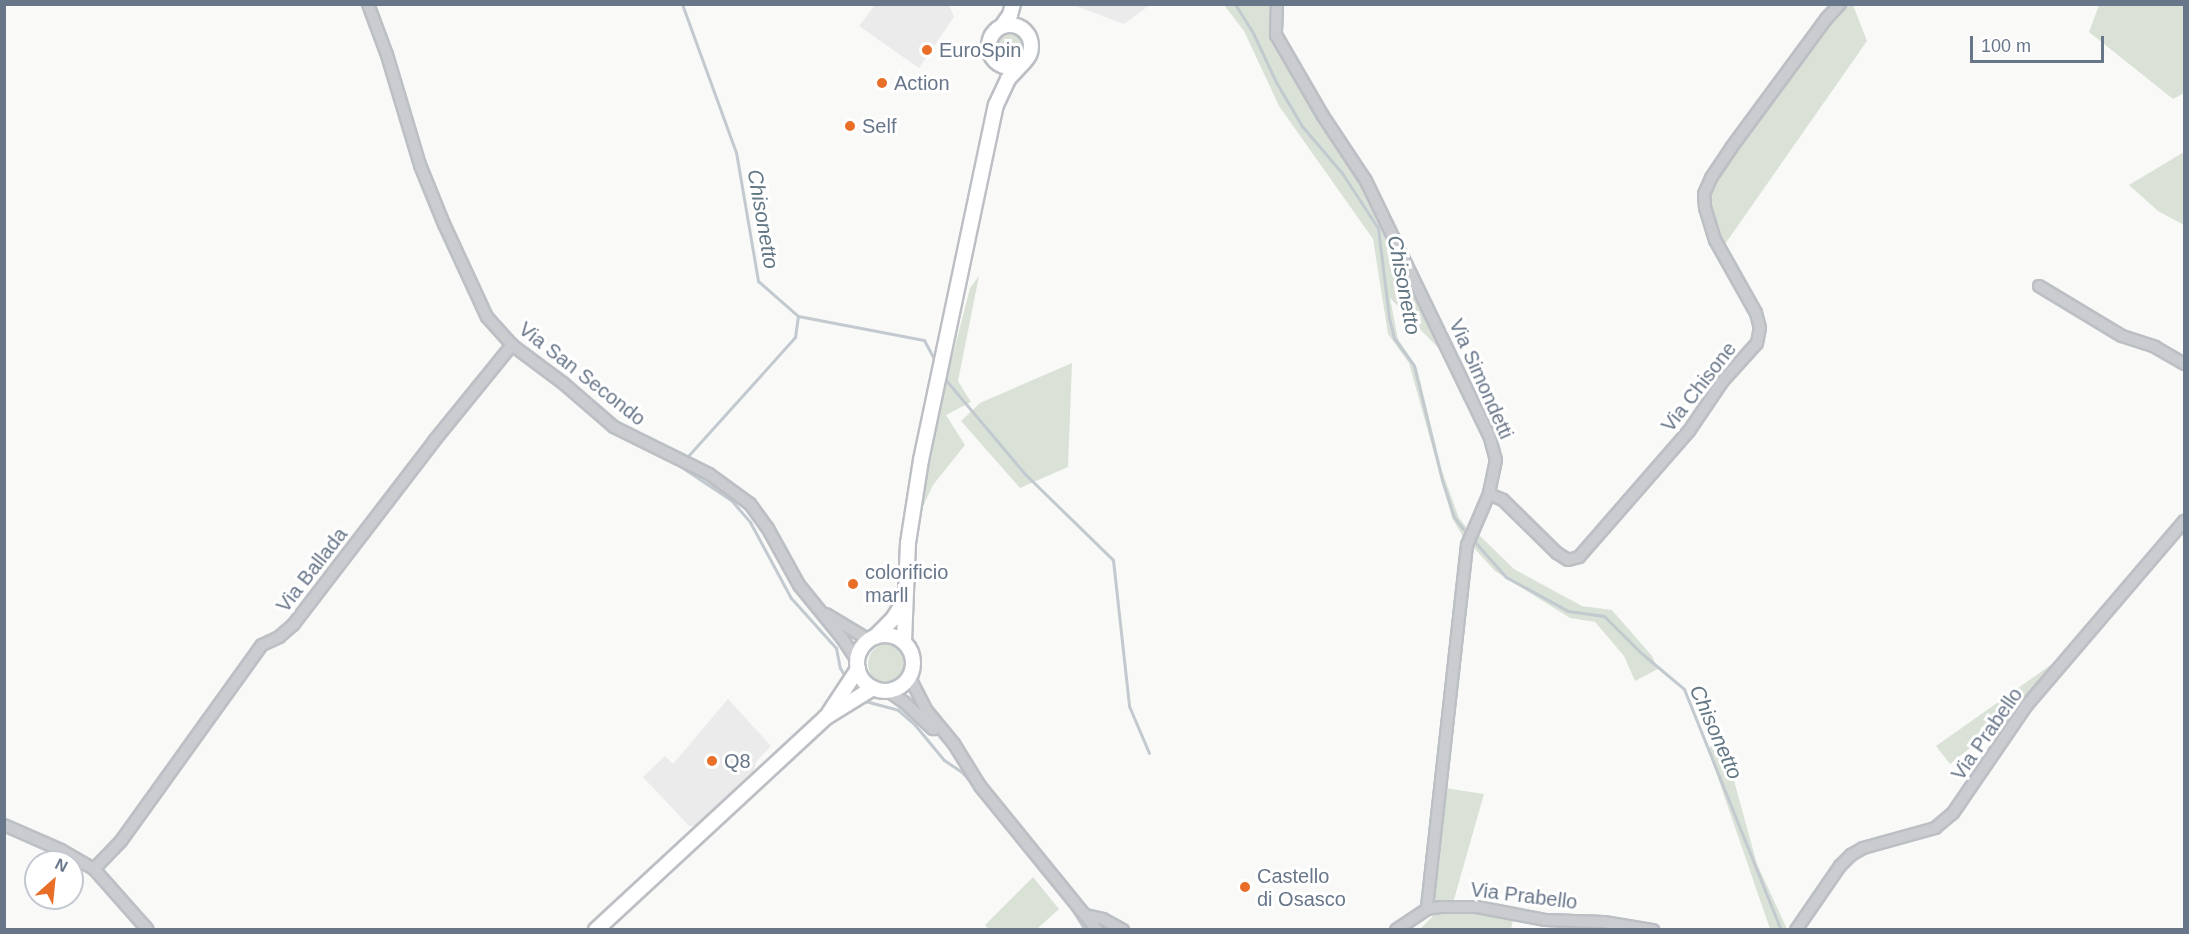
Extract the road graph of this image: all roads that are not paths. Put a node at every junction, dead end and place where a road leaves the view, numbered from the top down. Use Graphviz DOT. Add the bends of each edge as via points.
graph roads {
  1 [pos="368,4"];
  2 [pos="1013,4"];
  3 [pos="1021,4"];
  4 [pos="1277,4"];
  5 [pos="1840,4"];
  6 [pos="1002,26"];
  7 [pos="1020,27"];
  8 [pos="993,58"];
  9 [pos="1024,62"];
  10 [pos="996,105"];
  11 [pos="2039,286"];
  12 [pos="512,345"];
  13 [pos="2184,364"];
  14 [pos="1489,494"];
  15 [pos="2184,521"];
  16 [pos="906,598"];
  17 [pos="816,608"];
  18 [pos="872,638"];
  19 [pos="904,642"];
  20 [pos="858,665"];
  21 [pos="910,678"];
  22 [pos="873,688"];
  23 [pos="888,691"];
  24 [pos="826,717"];
  25 [pos="964,762"];
  26 [pos="4,825"];
  27 [pos="94,869"];
  28 [pos="1427,909"];
  29 [pos="1086,915"];
  30 [pos="148,930"];
  31 [pos="596,930"];
  32 [pos="1097,930"];
  33 [pos="1123,930"];
  34 [pos="1396,930"];
  35 [pos="1653,930"];
  36 [pos="1796,930"];
  1 -- 12 [label="street, Via San Secondo" via="420,165 444,224 487,317"];
  2 -- 6 [label="main road"];
  3 -- 7 [label="main road"];
  4 -- 14 [label="street, Via Simondetti" via="1276,35 1366,181 1490,438 1496,460"];
  5 -- 14 [label="street, Via Chisone" via="1731,148 1704,194 1715,240 1756,313 1760,328 1757,343 1722,382 1689,431 1579,557 1568,560 1557,553 1503,500"];
  6 -- 7 [label="main road"];
  6 -- 8 [label="main road" via="989,41"];
  7 -- 9 [label="main road" via="1031,43"];
  8 -- 9 [label="main road" via="1011,67"];
  8 -- 10 [label="main road" via="997,72"];
  9 -- 10 [label="main road" via="1008,79"];
  10 -- 16 [label="main road" via="921,460 908,543"];
  11 -- 13 [label="street" via="2122,336 2155,347"];
  12 -- 17 [label="street, Via San Secondo" via="563,382 614,427 709,474 750,504"];
  12 -- 27 [label="street, Via Ballada" via="293,625 262,645 121,841"];
  14 -- 28 [label="street, Via Simondetti" via="1467,545"];
  15 -- 36 [label="street, Via Prabello" via="2027,705 1953,813 1935,828 1851,855"];
  16 -- 18 [label="main road" via="893,619"];
  16 -- 19 [label="main road"];
  17 -- 18 [label="street"];
  17 -- 20 [label="street, Via San Secondo" via="842,638"];
  18 -- 19 [label="main road" via="890,635"];
  18 -- 20 [label="main road" via="859,652"];
  19 -- 21 [label="main road" via="912,655"];
  20 -- 22 [label="main road" via="866,684"];
  20 -- 24 [label="main road"];
  21 -- 23 [label="main road"];
  21 -- 25 [label="street" via="927,711"];
  22 -- 23 [label="main road"];
  22 -- 24 [label="main road"];
  23 -- 25 [label="street" via="919,715"];
  24 -- 31 [label="main road"];
  25 -- 29 [label="street" via="1011,826"];
  26 -- 27 [label="street" via="62,850"];
  27 -- 30 [label="street"];
  28 -- 34 [label="street"];
  28 -- 35 [label="street, Via Prabello" via="1477,907 1545,921 1604,922"];
  29 -- 32 [label="street"];
  29 -- 33 [label="street"];
}
